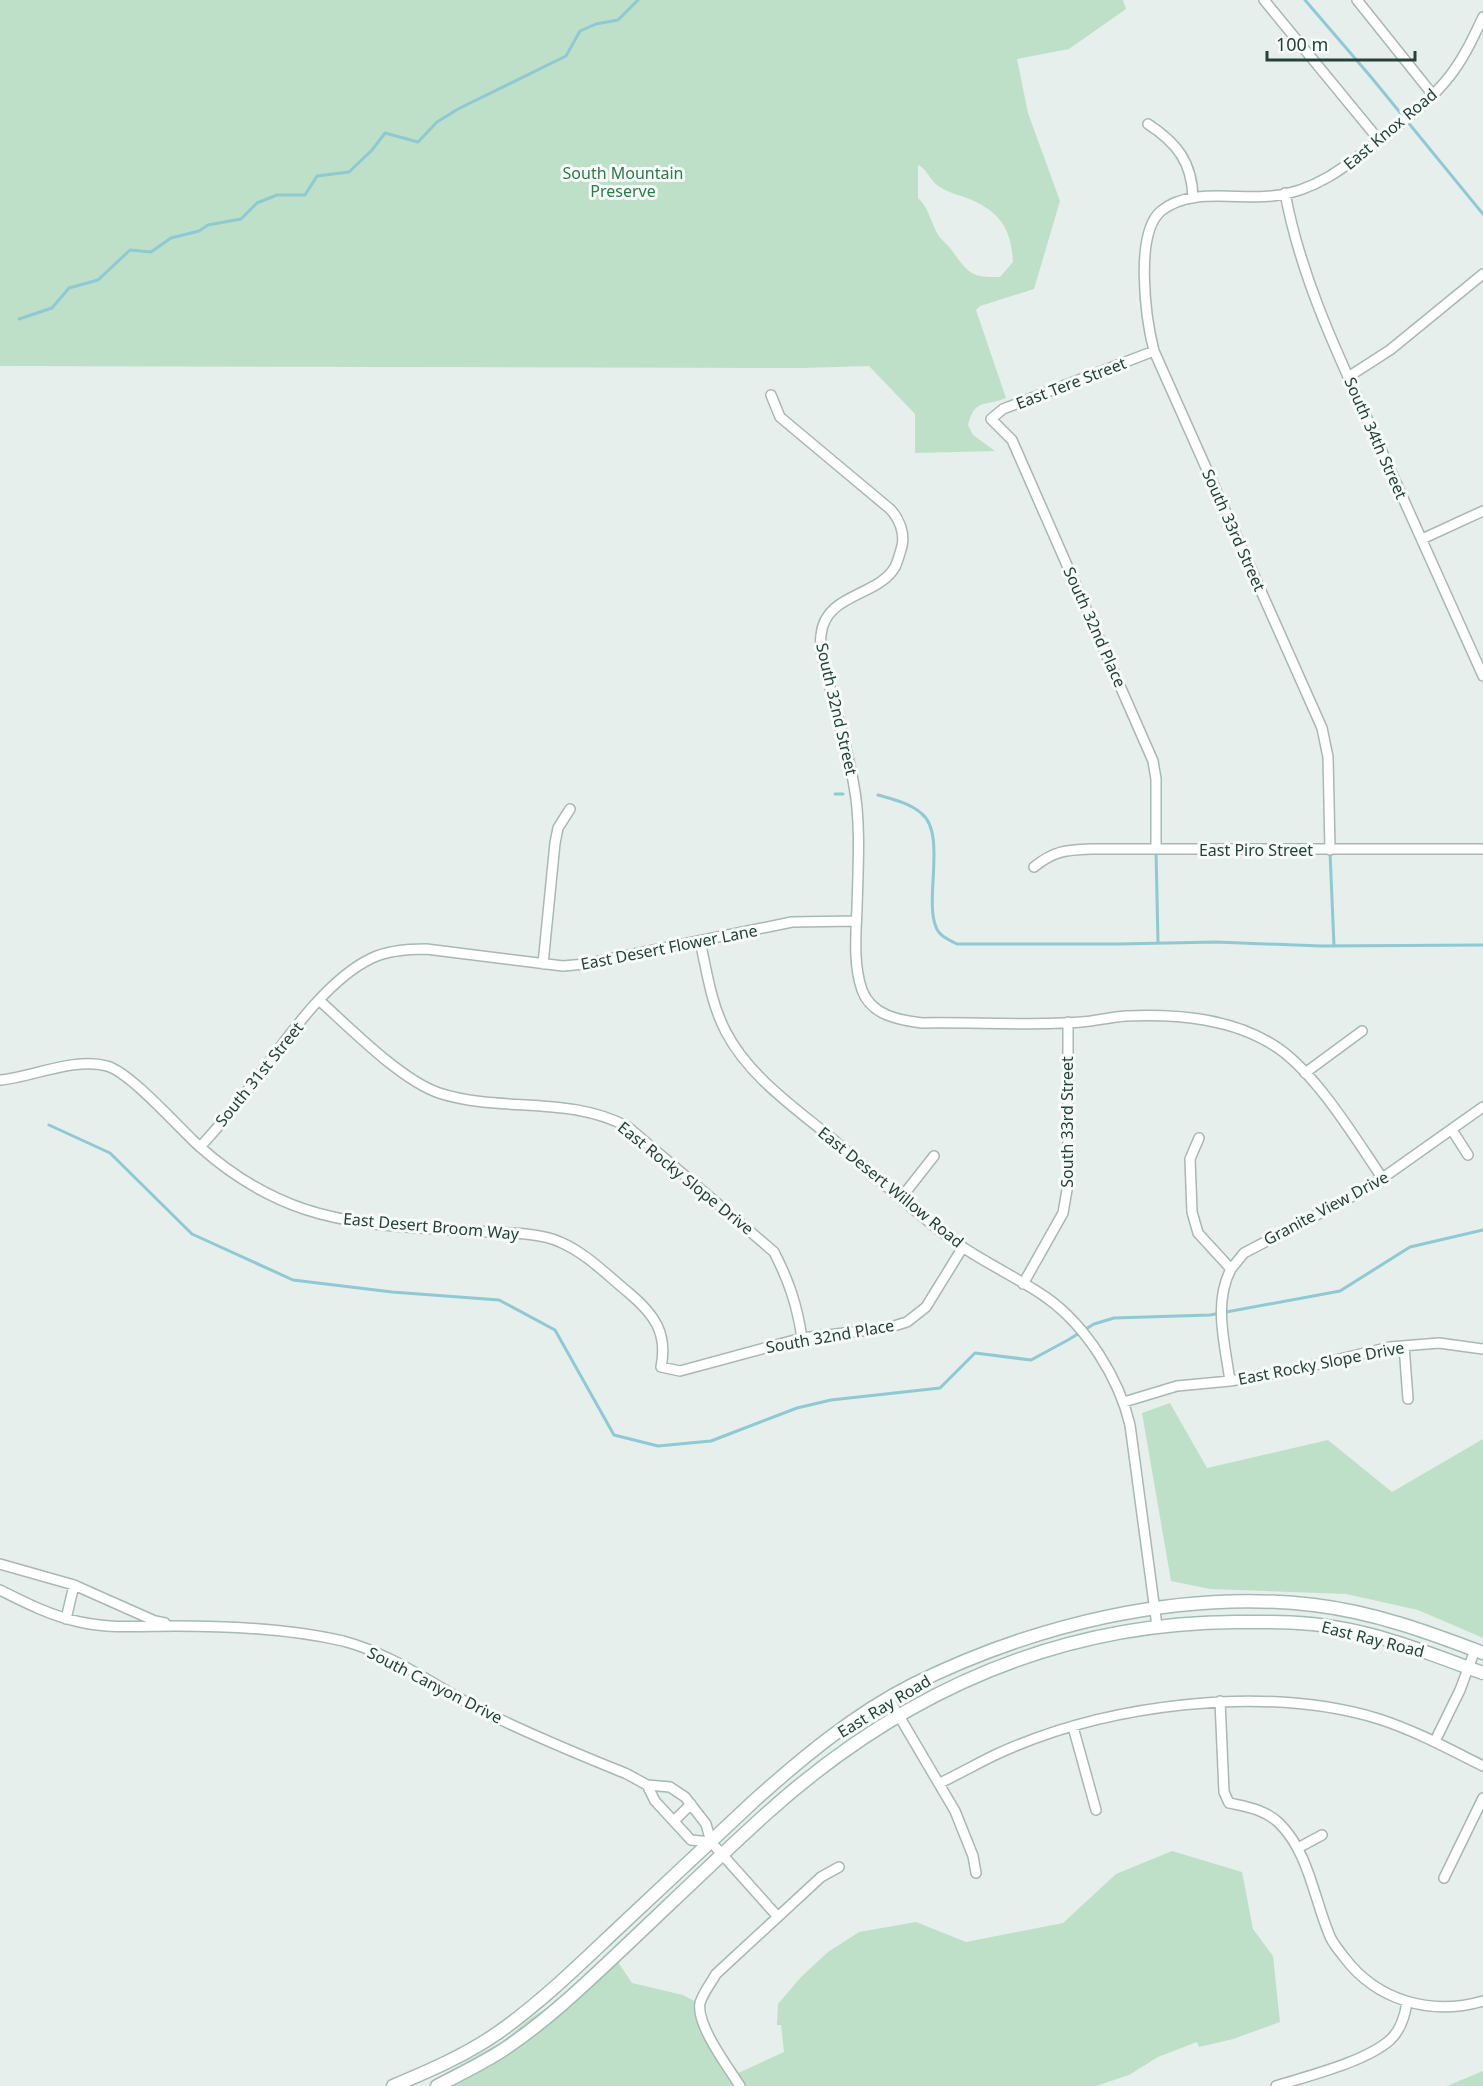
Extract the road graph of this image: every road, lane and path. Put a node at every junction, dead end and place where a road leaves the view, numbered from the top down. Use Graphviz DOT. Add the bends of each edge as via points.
graph roads {
  1 [pos="1264,0"];
  2 [pos="1357,0"];
  3 [pos="1483,17"];
  4 [pos="1433,95"];
  5 [pos="1148,124"];
  6 [pos="1379,140"];
  7 [pos="1285,194"];
  8 [pos="1193,198"];
  9 [pos="1159,213"];
  10 [pos="1483,274"];
  11 [pos="1154,351"];
  12 [pos="1348,377"];
  13 [pos="771,395"];
  14 [pos="991,419"];
  15 [pos="1483,511"];
  16 [pos="1422,539"];
  17 [pos="1483,676"];
  18 [pos="570,809"];
  19 [pos="1156,849"];
  20 [pos="1483,849"];
  21 [pos="1330,850"];
  22 [pos="1034,867"];
  23 [pos="856,921"];
  24 [pos="700,941"];
  25 [pos="543,964"];
  26 [pos="320,1001"];
  27 [pos="1068,1022"];
  28 [pos="1362,1031"];
  29 [pos="1305,1073"];
  30 [pos="0,1080"];
  31 [pos="1483,1107"];
  32 [pos="1452,1130"];
  33 [pos="1199,1138"];
  34 [pos="200,1147"];
  35 [pos="1468,1155"];
  36 [pos="934,1156"];
  37 [pos="1383,1179"];
  38 [pos="901,1198"];
  39 [pos="963,1247"];
  40 [pos="1231,1269"];
  41 [pos="1023,1284"];
  42 [pos="802,1338"];
  43 [pos="1404,1346"];
  44 [pos="1483,1349"];
  45 [pos="661,1367"];
  46 [pos="1230,1381"];
  47 [pos="1408,1399"];
  48 [pos="1124,1402"];
  49 [pos="0,1564"];
  50 [pos="75,1585"];
  51 [pos="0,1590"];
  52 [pos="1155,1609"];
  53 [pos="66,1619"];
  54 [pos="177,1626"];
  55 [pos="1156,1626"];
  56 [pos="1479,1652"];
  57 [pos="1469,1668"];
  58 [pos="1483,1673"];
  59 [pos="889,1699"];
  60 [pos="1220,1701"];
  61 [pos="900,1714"];
  62 [pos="1073,1727"];
  63 [pos="1435,1741"];
  64 [pos="1483,1766"];
  65 [pos="940,1783"];
  66 [pos="647,1785"];
  67 [pos="1483,1798"];
  68 [pos="691,1804"];
  69 [pos="1096,1810"];
  70 [pos="674,1821"];
  71 [pos="1322,1836"];
  72 [pos="1298,1848"];
  73 [pos="717,1850"];
  74 [pos="838,1867"];
  75 [pos="976,1873"];
  76 [pos="1444,1878"];
  77 [pos="778,1917"];
  78 [pos="1483,2001"];
  79 [pos="1407,2002"];
  80 [pos="393,2086"];
  81 [pos="437,2086"];
  82 [pos="740,2086"];
  83 [pos="1276,2086"];
  1 -- 6 [label="street"];
  2 -- 4 [label="street"];
  3 -- 4 [label="street, East Knox Road" via="1462,59"];
  4 -- 6 [label="street, East Knox Road"];
  5 -- 8 [label="street" via="1167,136 1180,152 1193,180"];
  6 -- 7 [label="street, East Knox Road" via="1337,173"];
  7 -- 8 [label="street, East Knox Road"];
  7 -- 12 [label="street, South 34th Street" via="1308,283"];
  8 -- 9 [label="street, East Knox Road" via="1181,199"];
  9 -- 11 [label="street, South 33rd Street" via="1145,245 1148,327"];
  10 -- 12 [label="street" via="1390,350"];
  11 -- 14 [label="street, East Tere Street" via="1004,409"];
  11 -- 21 [label="street, South 33rd Street" via="1322,728 1328,757"];
  12 -- 16 [label="street, South 34th Street"];
  13 -- 23 [label="street, South 32nd Street" via="780,417 890,509 901,526 903,541 894,569 839,604 825,620 821,635 856,799"];
  14 -- 19 [label="street, South 32nd Place" via="1012,440 1153,761"];
  15 -- 16 [label="street"];
  16 -- 17 [label="street, South 34th Street"];
  18 -- 25 [label="street" via="558,828 555,843"];
  19 -- 21 [label="street, East Piro Street"];
  19 -- 22 [label="street, East Piro Street" via="1057,852"];
  20 -- 21 [label="street, East Piro Street"];
  23 -- 24 [label="street, East Desert Flower Lane" via="792,922"];
  23 -- 27 [label="street, South 32nd Street" via="858,973 863,992 873,1007 899,1020"];
  24 -- 25 [label="street, East Desert Flower Lane" via="585,964"];
  24 -- 38 [label="street, East Desert Willow Road" via="715,1011 750,1066"];
  25 -- 26 [label="street, East Desert Flower Lane" via="408,949 372,958 344,977"];
  26 -- 34 [label="street, South 31st Street" via="292,1030"];
  26 -- 42 [label="street, East Rocky Slope Drive" via="411,1079 437,1092 461,1099 588,1111 628,1127 774,1252 789,1280"];
  27 -- 29 [label="street" via="1124,1016 1182,1016 1222,1023 1278,1048"];
  27 -- 41 [label="street, South 33rd Street" via="1068,1184 1058,1225"];
  28 -- 29 [label="street"];
  29 -- 37 [label="street"];
  30 -- 34 [label="street, East Desert Broom Way" via="71,1066 108,1066 128,1077"];
  31 -- 32 [label="street, Granite View Drive"];
  32 -- 35 [label="street"];
  32 -- 37 [label="street, Granite View Drive"];
  33 -- 40 [label="street" via="1190,1159 1192,1212 1198,1233"];
  34 -- 45 [label="street, East Desert Broom Way" via="240,1178 273,1196 337,1218 558,1240 581,1252 654,1317 664,1351"];
  36 -- 38 [label="street"];
  37 -- 40 [label="street, Granite View Drive" via="1245,1253"];
  38 -- 39 [label="street, East Desert Willow Road"];
  39 -- 41 [label="street, East Desert Willow Road"];
  39 -- 42 [label="street, South 32nd Place" via="926,1307 907,1322"];
  40 -- 46 [label="street" via="1224,1282 1221,1304"];
  41 -- 48 [label="street, East Desert Willow Road" via="1066,1313 1094,1349"];
  42 -- 45 [label="street, South 32nd Place" via="680,1371"];
  43 -- 44 [label="street, East Rocky Slope Drive" via="1439,1343"];
  43 -- 46 [label="street, East Rocky Slope Drive"];
  43 -- 47 [label="street"];
  46 -- 48 [label="street, East Rocky Slope Drive" via="1177,1386"];
  48 -- 52 [label="street"];
  49 -- 50 [label="street, South Canyon Drive"];
  50 -- 53 [label="street"];
  50 -- 54 [label="street, South Canyon Drive" via="155,1621"];
  51 -- 53 [label="street, South Canyon Drive"];
  52 -- 55 [label="street"];
  52 -- 56 [label="main road, East Ray Road" via="1258,1602 1312,1605 1391,1620"];
  52 -- 59 [label="main road, East Ray Road" via="1044,1632 960,1664"];
  53 -- 54 [label="street, South Canyon Drive" via="136,1627"];
  54 -- 66 [label="street, South Canyon Drive" via="302,1634 344,1641 378,1654 480,1709"];
  55 -- 57 [label="main road, East Ray Road" via="1260,1622 1333,1627 1388,1639"];
  55 -- 61 [label="main road, East Ray Road" via="1079,1641 1017,1659 965,1680"];
  56 -- 57 [label="street"];
  57 -- 58 [label="main road, East Ray Road"];
  57 -- 63 [label="street"];
  59 -- 61 [label="street"];
  59 -- 73 [label="main road, East Ray Road" via="799,1761"];
  60 -- 62 [label="street" via="1155,1709"];
  60 -- 63 [label="street" via="1293,1703 1343,1710 1380,1719"];
  60 -- 72 [label="street" via="1224,1792 1229,1803 1259,1809 1278,1822"];
  61 -- 65 [label="street"];
  61 -- 73 [label="main road, East Ray Road" via="804,1780"];
  62 -- 65 [label="street" via="998,1754"];
  62 -- 69 [label="street"];
  63 -- 64 [label="street"];
  65 -- 75 [label="street" via="965,1834"];
  66 -- 68 [label="street, South Canyon Drive" via="670,1787"];
  66 -- 70 [label="street, South Canyon Drive" via="655,1801"];
  67 -- 76 [label="street"];
  68 -- 70 [label="street"];
  68 -- 73 [label="street, South Canyon Drive" via="706,1824"];
  70 -- 73 [label="street, South Canyon Drive" via="691,1840"];
  71 -- 72 [label="street"];
  72 -- 79 [label="street" via="1330,1938 1365,1980"];
  73 -- 77 [label="street"];
  73 -- 80 [label="main road, East Ray Road" via="497,2033"];
  73 -- 81 [label="main road, East Ray Road" via="591,1978 534,2028 476,2067"];
  74 -- 77 [label="street" via="821,1877"];
  77 -- 82 [label="street" via="716,1974 700,2004 715,2047"];
  78 -- 79 [label="street" via="1464,2007"];
  79 -- 83 [label="street" via="1404,2018 1390,2039 1364,2056"];
}
